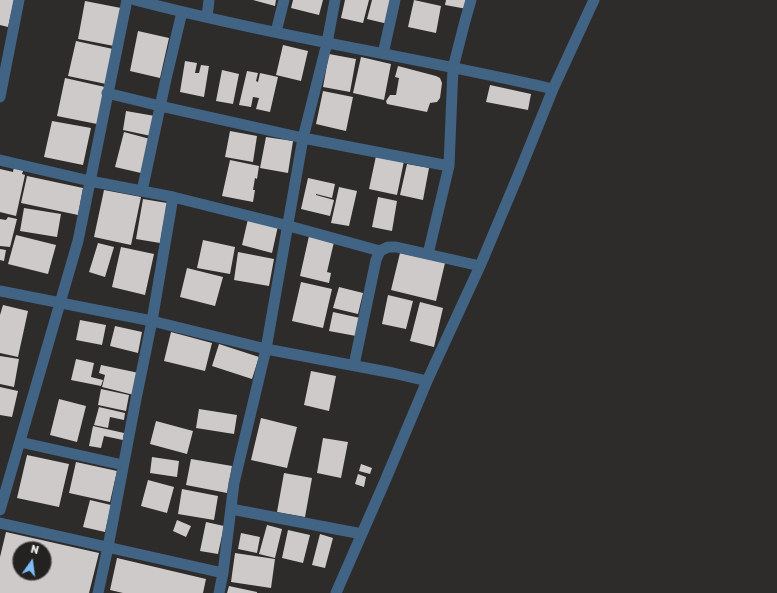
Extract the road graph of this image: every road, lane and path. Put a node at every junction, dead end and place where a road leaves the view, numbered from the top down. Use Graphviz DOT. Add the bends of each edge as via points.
graph roads {
  1 [pos="19,0"];
  2 [pos="127,0"];
  3 [pos="135,0"];
  4 [pos="209,0"];
  5 [pos="284,0"];
  6 [pos="335,0"];
  7 [pos="395,0"];
  8 [pos="471,0"];
  9 [pos="594,0"];
  10 [pos="182,12"];
  11 [pos="207,17"];
  12 [pos="276,32"];
  13 [pos="326,43"];
  14 [pos="382,54"];
  15 [pos="454,68"];
  16 [pos="554,89"];
  17 [pos="1,91"];
  18 [pos="107,93"];
  19 [pos="160,106"];
  20 [pos="303,138"];
  21 [pos="0,160"];
  22 [pos="449,166"];
  23 [pos="90,181"];
  24 [pos="142,191"];
  25 [pos="173,197"];
  26 [pos="289,226"];
  27 [pos="380,251"];
  28 [pos="428,254"];
  29 [pos="480,266"];
  30 [pos="0,291"];
  31 [pos="60,303"];
  32 [pos="152,321"];
  33 [pos="266,349"];
  34 [pos="354,365"];
  35 [pos="426,381"];
  36 [pos="20,442"];
  37 [pos="123,465"];
  38 [pos="231,509"];
  39 [pos="0,510"];
  40 [pos="0,523"];
  41 [pos="362,534"];
  42 [pos="108,547"];
  43 [pos="223,573"];
  44 [pos="98,593"];
  45 [pos="218,593"];
  46 [pos="336,593"];
  1 -- 17 [label="street"];
  2 -- 18 [label="street"];
  3 -- 10 [label="street"];
  4 -- 11 [label="street"];
  5 -- 12 [label="street"];
  6 -- 13 [label="street"];
  7 -- 14 [label="street"];
  8 -- 15 [label="street"];
  9 -- 16 [label="street"];
  10 -- 11 [label="street"];
  10 -- 19 [label="street"];
  11 -- 12 [label="street"];
  12 -- 13 [label="street"];
  13 -- 14 [label="street"];
  13 -- 20 [label="street"];
  14 -- 15 [label="street"];
  15 -- 16 [label="street"];
  15 -- 22 [label="street"];
  16 -- 29 [label="street"];
  18 -- 19 [label="street"];
  18 -- 23 [label="street"];
  19 -- 20 [label="street"];
  19 -- 24 [label="street"];
  20 -- 22 [label="street"];
  20 -- 26 [label="street"];
  21 -- 23 [label="street"];
  22 -- 28 [label="street"];
  23 -- 24 [label="street"];
  23 -- 31 [label="street" via="78,241"];
  24 -- 25 [label="street"];
  25 -- 26 [label="street"];
  25 -- 32 [label="street"];
  26 -- 27 [label="street"];
  26 -- 33 [label="street"];
  27 -- 28 [label="street" via="396,247"];
  27 -- 34 [label="street" via="371,281"];
  28 -- 29 [label="street"];
  29 -- 35 [label="street"];
  30 -- 31 [label="street"];
  31 -- 32 [label="street"];
  31 -- 36 [label="street"];
  32 -- 33 [label="street"];
  32 -- 37 [label="street"];
  33 -- 34 [label="street"];
  33 -- 38 [label="street" via="234,483"];
  34 -- 35 [label="street"];
  35 -- 41 [label="street"];
  36 -- 37 [label="street"];
  36 -- 39 [label="street"];
  37 -- 42 [label="street"];
  38 -- 41 [label="street"];
  38 -- 43 [label="street"];
  40 -- 42 [label="street"];
  41 -- 46 [label="street"];
  42 -- 43 [label="street"];
  42 -- 44 [label="street"];
  43 -- 45 [label="street"];
}
